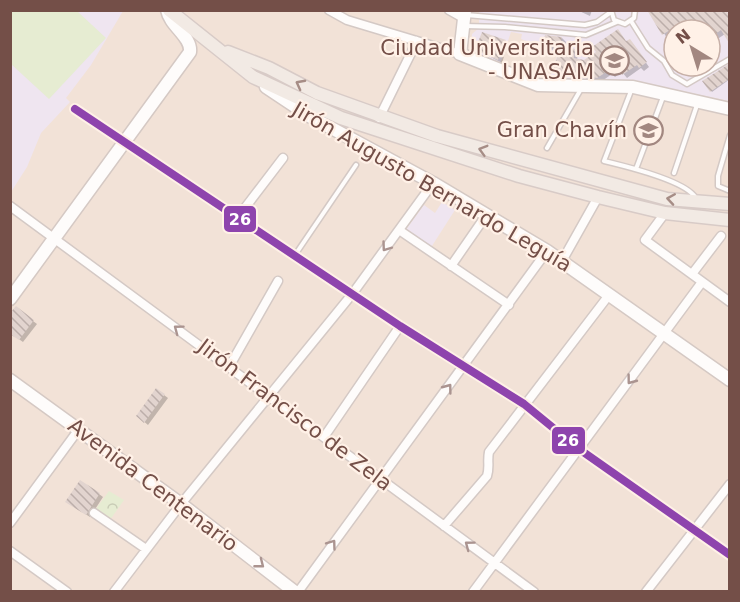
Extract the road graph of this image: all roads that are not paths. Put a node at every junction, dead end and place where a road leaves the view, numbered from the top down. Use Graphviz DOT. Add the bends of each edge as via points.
graph roads {
  1 [pos="329,10"];
  2 [pos="449,10"];
  3 [pos="635,10"];
  4 [pos="611,11"];
  5 [pos="170,12"];
  6 [pos="465,17"];
  7 [pos="631,21"];
  8 [pos="617,22"];
  9 [pos="417,41"];
  10 [pos="221,51"];
  11 [pos="460,54"];
  12 [pos="729,59"];
  13 [pos="254,77"];
  14 [pos="633,87"];
  15 [pos="582,88"];
  16 [pos="664,93"];
  17 [pos="698,102"];
  18 [pos="729,109"];
  19 [pos="75,110"];
  20 [pos="378,124"];
  21 [pos="729,135"];
  22 [pos="124,143"];
  23 [pos="547,148"];
  24 [pos="283,158"];
  25 [pos="356,165"];
  26 [pos="636,170"];
  27 [pos="674,173"];
  28 [pos="433,183"];
  29 [pos="729,191"];
  30 [pos="598,197"];
  31 [pos="699,202"];
  32 [pos="729,204"];
  33 [pos="10,206"];
  34 [pos="665,213"];
  35 [pos="487,214"];
  36 [pos="238,217"];
  37 [pos="729,220"];
  38 [pos="399,231"];
  39 [pos="721,236"];
  40 [pos="56,237"];
  41 [pos="547,252"];
  42 [pos="296,255"];
  43 [pos="561,261"];
  44 [pos="451,266"];
  45 [pos="692,274"];
  46 [pos="278,281"];
  47 [pos="702,282"];
  48 [pos="353,293"];
  49 [pos="609,295"];
  50 [pos="10,299"];
  51 [pos="729,303"];
  52 [pos="509,305"];
  53 [pos="400,326"];
  54 [pos="666,333"];
  55 [pos="229,367"];
  56 [pos="464,367"];
  57 [pos="10,380"];
  58 [pos="729,380"];
  59 [pos="268,395"];
  60 [pos="524,404"];
  61 [pos="79,429"];
  62 [pos="324,437"];
  63 [pos="579,449"];
  64 [pos="380,478"];
  65 [pos="729,484"];
  66 [pos="181,504"];
  67 [pos="94,513"];
  68 [pos="10,523"];
  69 [pos="444,526"];
  70 [pos="693,531"];
  71 [pos="146,549"];
  72 [pos="10,551"];
  73 [pos="729,555"];
  74 [pos="494,564"];
  75 [pos="67,591"];
  76 [pos="114,591"];
  77 [pos="296,591"];
  78 [pos="473,591"];
  79 [pos="534,591"];
  80 [pos="646,591"];
  1 -- 9 [label="street" via="348,20"];
  2 -- 6 [label="street"];
  3 -- 7 [label="lane"];
  4 -- 6 [label="lane" via="597,22 585,25"];
  4 -- 8 [label="lane"];
  5 -- 10 [label="main road"];
  5 -- 22 [label="main road" via="173,26 189,42 190,51"];
  6 -- 8 [label="lane" via="505,27 586,35"];
  6 -- 11 [label="main road"];
  7 -- 8 [label="lane"];
  7 -- 12 [label="lane" via="648,48 664,61 672,75 687,84"];
  9 -- 11 [label="street"];
  9 -- 20 [label="street"];
  10 -- 13 [label="main road"];
  20 -- 10 [label="main road, one-way" via="243,57"];
  11 -- 15 [label="main road" via="538,85"];
  13 -- 20 [label="main road" via="341,118"];
  13 -- 28 [label="main road, Jirón Augusto Bernardo Leguía" via="311,117"];
  14 -- 15 [label="main road"];
  14 -- 16 [label="main road"];
  14 -- 26 [label="lane" via="604,161"];
  15 -- 23 [label="lane"];
  16 -- 17 [label="main road"];
  16 -- 26 [label="lane"];
  17 -- 18 [label="main road"];
  17 -- 27 [label="lane"];
  19 -- 22 [label="street"];
  20 -- 30 [label="main road" via="516,175"];
  31 -- 20 [label="main road, one-way" via="668,199"];
  21 -- 29 [label="lane" via="718,176 718,186"];
  22 -- 36 [label="street"];
  22 -- 40 [label="main road"];
  24 -- 36 [label="street"];
  25 -- 42 [label="lane"];
  26 -- 31 [label="lane" via="673,181 691,191"];
  28 -- 35 [label="main road, Jirón Augusto Bernardo Leguía"];
  28 -- 38 [label="street"];
  30 -- 34 [label="main road"];
  30 -- 43 [label="street"];
  31 -- 32 [label="main road"];
  33 -- 40 [label="street, Jirón Francisco de Zela"];
  34 -- 37 [label="main road"];
  34 -- 45 [label="street" via="645,240"];
  35 -- 41 [label="main road, Jirón Augusto Bernardo Leguía"];
  35 -- 44 [label="street"];
  36 -- 42 [label="street"];
  38 -- 44 [label="street"];
  38 -- 48 [label="street, one-way"];
  39 -- 45 [label="street"];
  40 -- 50 [label="main road"];
  55 -- 40 [label="street, Jirón Francisco de Zela, one-way"];
  41 -- 43 [label="main road, Jirón Augusto Bernardo Leguía"];
  41 -- 52 [label="street"];
  42 -- 48 [label="street"];
  43 -- 49 [label="main road, Jirón Augusto Bernardo Leguía"];
  44 -- 52 [label="street"];
  45 -- 47 [label="street"];
  46 -- 55 [label="street"];
  47 -- 51 [label="street"];
  47 -- 54 [label="street"];
  48 -- 53 [label="street"];
  48 -- 59 [label="street"];
  49 -- 54 [label="main road, Jirón Augusto Bernardo Leguía"];
  49 -- 60 [label="street"];
  52 -- 56 [label="street"];
  53 -- 56 [label="street"];
  53 -- 62 [label="street"];
  54 -- 58 [label="main road, Jirón Augusto Bernardo Leguía"];
  54 -- 63 [label="street, one-way"];
  55 -- 59 [label="street, Jirón Francisco de Zela"];
  56 -- 60 [label="street"];
  64 -- 56 [label="street, one-way"];
  57 -- 61 [label="main road, Avenida Centenario"];
  59 -- 62 [label="street, Jirón Francisco de Zela"];
  59 -- 66 [label="street"];
  60 -- 63 [label="street"];
  60 -- 69 [label="street" via="489,452 487,477"];
  61 -- 66 [label="main road, Avenida Centenario"];
  61 -- 68 [label="street"];
  62 -- 64 [label="street, Jirón Francisco de Zela"];
  63 -- 70 [label="street"];
  63 -- 74 [label="street"];
  64 -- 69 [label="street, Jirón Francisco de Zela"];
  77 -- 64 [label="street, one-way"];
  65 -- 70 [label="street"];
  66 -- 71 [label="street"];
  66 -- 77 [label="main road, Avenida Centenario, one-way"];
  67 -- 71 [label="street"];
  74 -- 69 [label="street, Jirón Francisco de Zela, one-way"];
  70 -- 73 [label="street"];
  70 -- 80 [label="street"];
  71 -- 76 [label="street"];
  72 -- 75 [label="street"];
  74 -- 78 [label="street"];
  74 -- 79 [label="street, Jirón Francisco de Zela"];
}
